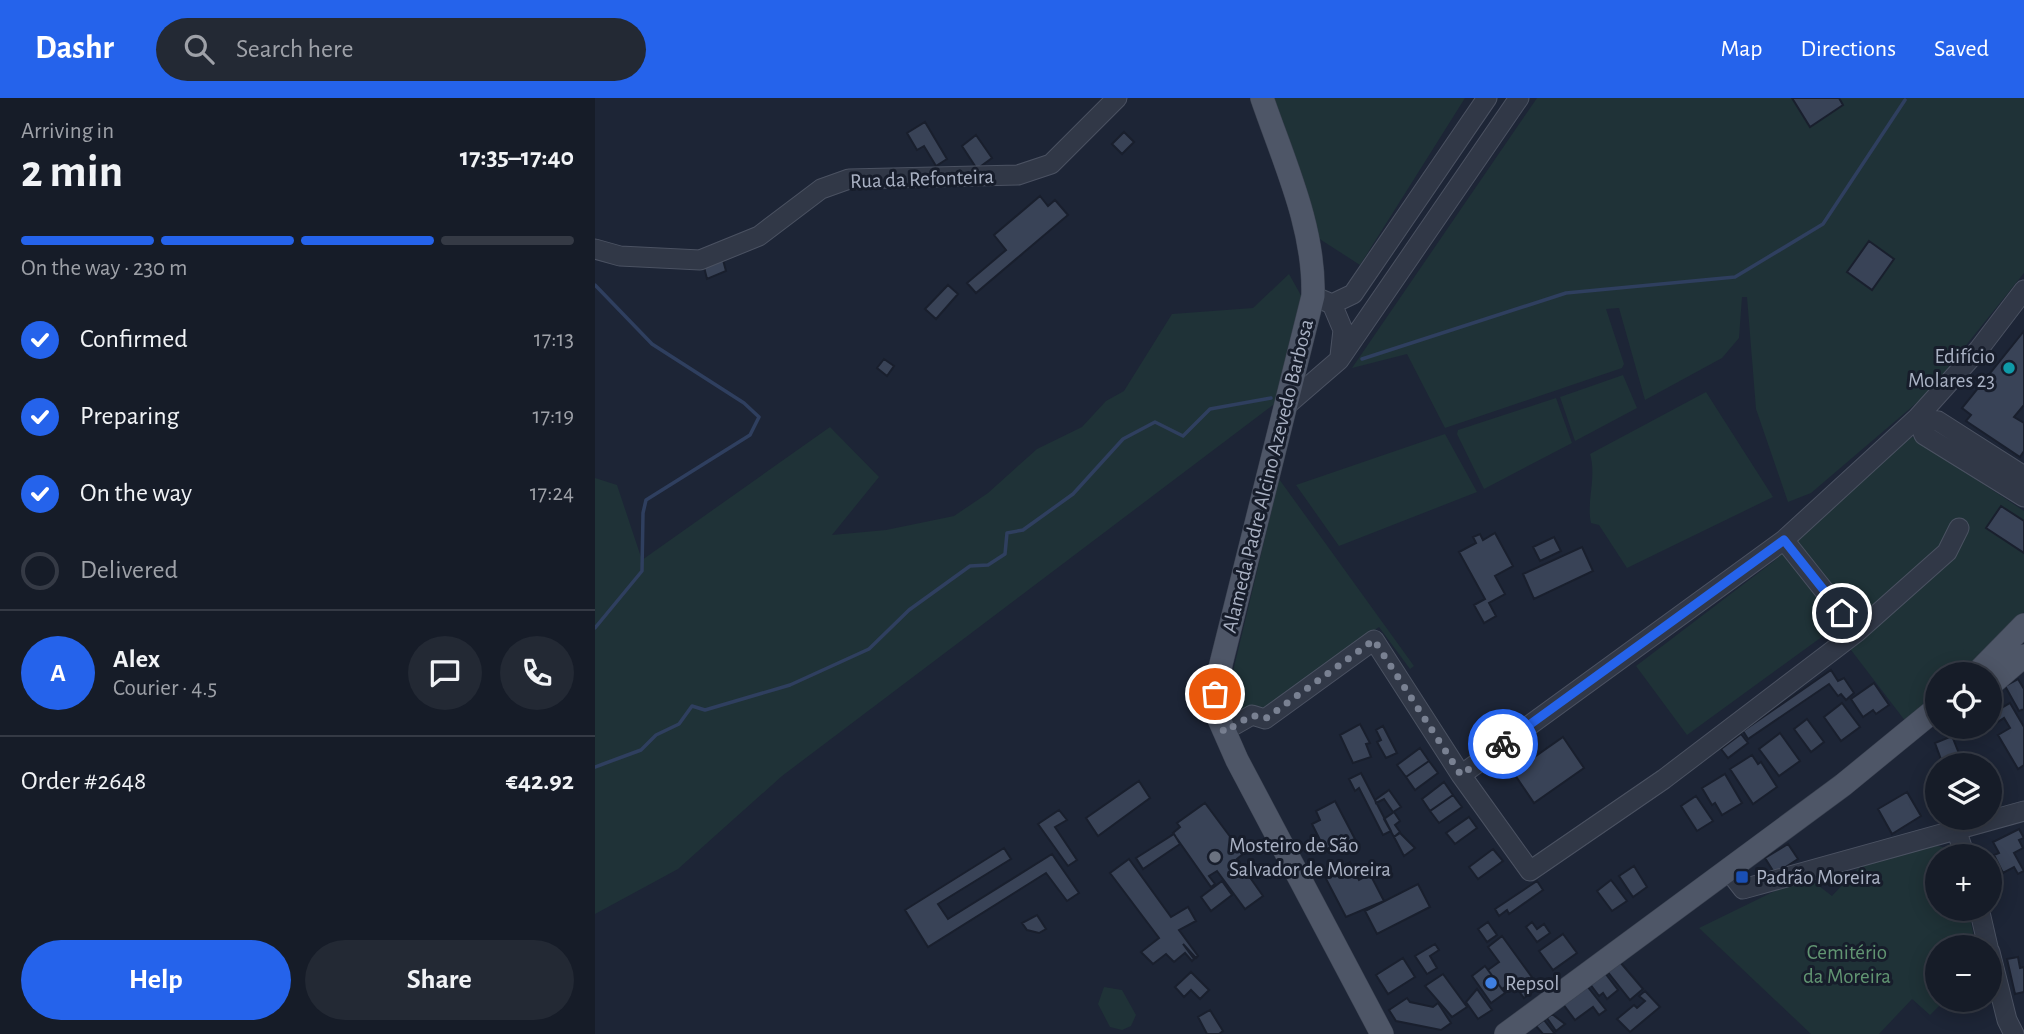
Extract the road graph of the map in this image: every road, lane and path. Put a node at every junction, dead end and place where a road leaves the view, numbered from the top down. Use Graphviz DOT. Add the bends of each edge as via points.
graph roads {
  1 [pos="1117,98"];
  2 [pos="1262,98"];
  3 [pos="1487,98"];
  4 [pos="1518,98"];
  5 [pos="595,249"];
  6 [pos="2024,290"];
  7 [pos="1322,300"];
  8 [pos="1339,360"];
  9 [pos="1287,404"];
  10 [pos="1917,418"];
  11 [pos="2024,476"];
  12 [pos="2024,497"];
  13 [pos="1959,528"];
  14 [pos="1784,540"];
  15 [pos="2024,625"];
  16 [pos="1857,632"];
  17 [pos="2024,656"];
  18 [pos="1988,662"];
  19 [pos="2002,675"];
  20 [pos="1925,718"];
  21 [pos="1224,732"];
  22 [pos="1925,733"];
  23 [pos="1461,775"];
  24 [pos="1843,785"];
  25 [pos="2024,811"];
  26 [pos="2002,817"];
  27 [pos="1952,830"];
  28 [pos="1729,872"];
  29 [pos="2002,1000"];
  30 [pos="1382,1034"];
  31 [pos="1507,1034"];
  32 [pos="2014,1034"];
  1 -- 5 [label="street, Rua da Refonteira" via="1051,164 1018,175 849,179 821,190 759,236 700,260 620,256"];
  2 -- 7 [label="main road, Alameda Padre Alcino Azevedo Barbosa" via="1310,239"];
  3 -- 7 [label="street" via="1353,294"];
  4 -- 8 [label="street"];
  6 -- 10 [label="street"];
  7 -- 8 [label="street" via="1343,330"];
  7 -- 9 [label="main road, Alameda Padre Alcino Azevedo Barbosa"];
  8 -- 9 [label="street"];
  9 -- 21 [label="main road, Alameda Padre Alcino Azevedo Barbosa" via="1215,694 1215,710"];
  10 -- 11 [label="street" via="1938,421"];
  10 -- 12 [label="street" via="1924,435"];
  10 -- 14 [label="street"];
  13 -- 16 [label="street" via="1947,552"];
  14 -- 16 [label="street"];
  14 -- 23 [label="street"];
  15 -- 18 [label="main road"];
  16 -- 23 [label="street" via="1675,771 1530,871"];
  17 -- 19 [label="main road"];
  20 -- 24 [label="main road"];
  21 -- 23 [label="street" via="1252,715 1265,719 1374,640"];
  21 -- 30 [label="main road, Alameda Padre Alcino Azevedo Barbosa"];
  22 -- 24 [label="main road" via="1883,765"];
  24 -- 28 [label="main road"];
  25 -- 26 [label="street"];
  27 -- 28 [label="street" via="1744,889"];
  28 -- 31 [label="main road"];
  29 -- 32 [label="street"];
}
